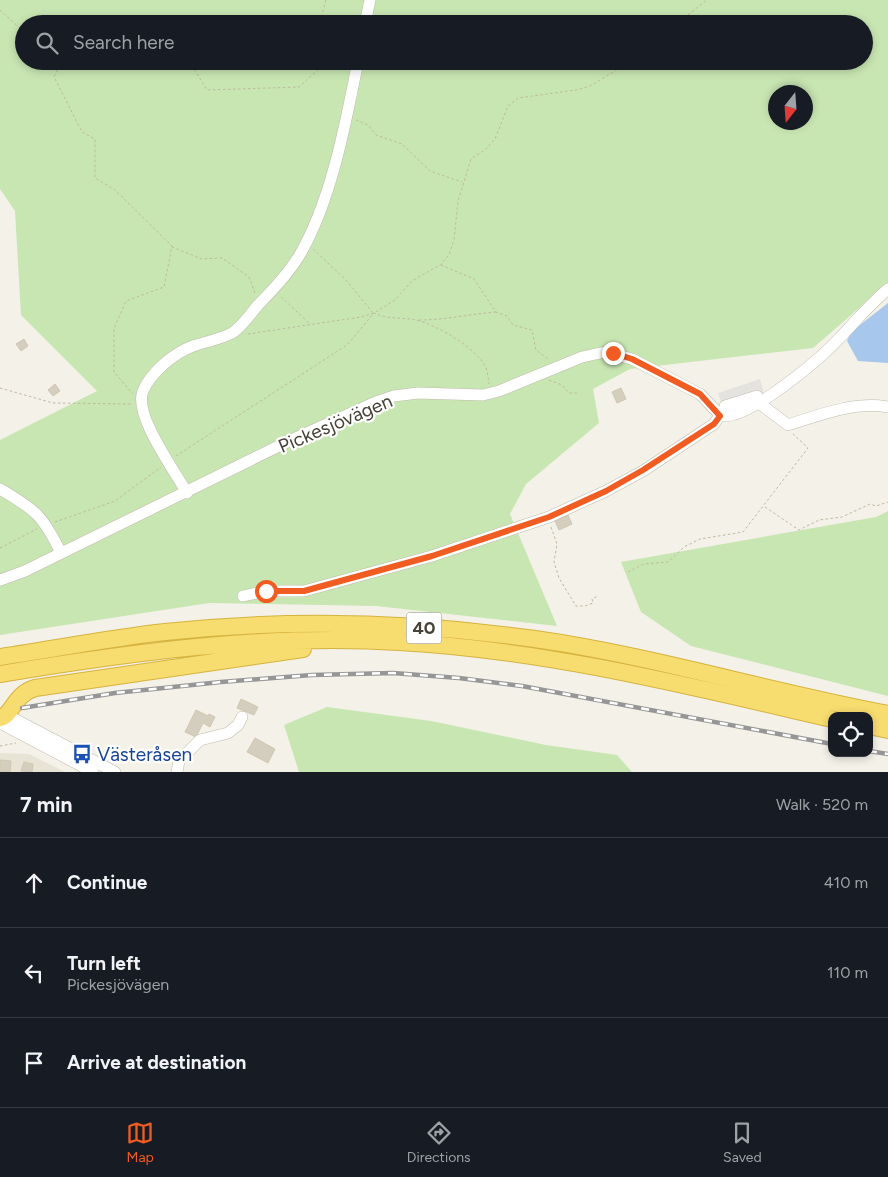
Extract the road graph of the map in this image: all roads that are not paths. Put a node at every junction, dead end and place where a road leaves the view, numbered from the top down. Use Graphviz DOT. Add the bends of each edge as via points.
graph roads {
  1 [pos="370,0"];
  2 [pos="367,15"];
  3 [pos="356,70"];
  4 [pos="888,289"];
  5 [pos="759,403"];
  6 [pos="888,407"];
  7 [pos="723,411"];
  8 [pos="0,489"];
  9 [pos="187,493"];
  10 [pos="61,553"];
  11 [pos="0,580"];
  12 [pos="242,596"];
  13 [pos="427,644"];
  14 [pos="0,657"];
  15 [pos="0,674"];
  16 [pos="888,714"];
  17 [pos="242,717"];
  18 [pos="828,718"];
  19 [pos="2,719"];
  20 [pos="873,727"];
  21 [pos="888,730"];
  22 [pos="176,765"];
  23 [pos="93,772"];
  24 [pos="115,772"];
  1 -- 2 [label="street"];
  3 -- 9 [label="street" via="348,116 321,207 299,256 273,290 232,332 190,348 168,361 142,392 141,404 148,426"];
  4 -- 5 [label="street" via="820,356"];
  5 -- 6 [label="street" via="788,425 822,413 874,405"];
  5 -- 7 [label="street" via="731,416"];
  7 -- 9 [label="street, Pickesjövägen" via="700,394 622,355 596,353 490,393 463,396 418,393 376,402 289,441"];
  7 -- 12 [label="street" via="714,424 643,470 549,517 432,556 304,591 266,591"];
  8 -- 10 [label="street" via="25,504 47,524"];
  9 -- 10 [label="street, Pickesjövägen"];
  10 -- 11 [label="street, Pickesjövägen"];
  13 -- 15 [label="highway, 40" via="330,640 232,643 122,654"];
  13 -- 18 [label="highway, 40" via="585,664"];
  13 -- 19 [label="highway" via="298,650 34,688 16,699"];
  14 -- 16 [label="highway, 40" via="121,638 229,627 398,626 524,638 586,648"];
  17 -- 22 [label="street" via="228,733 200,740"];
  19 -- 23 [label="street"];
  19 -- 24 [label="street"];
  20 -- 21 [label="highway"];
}
